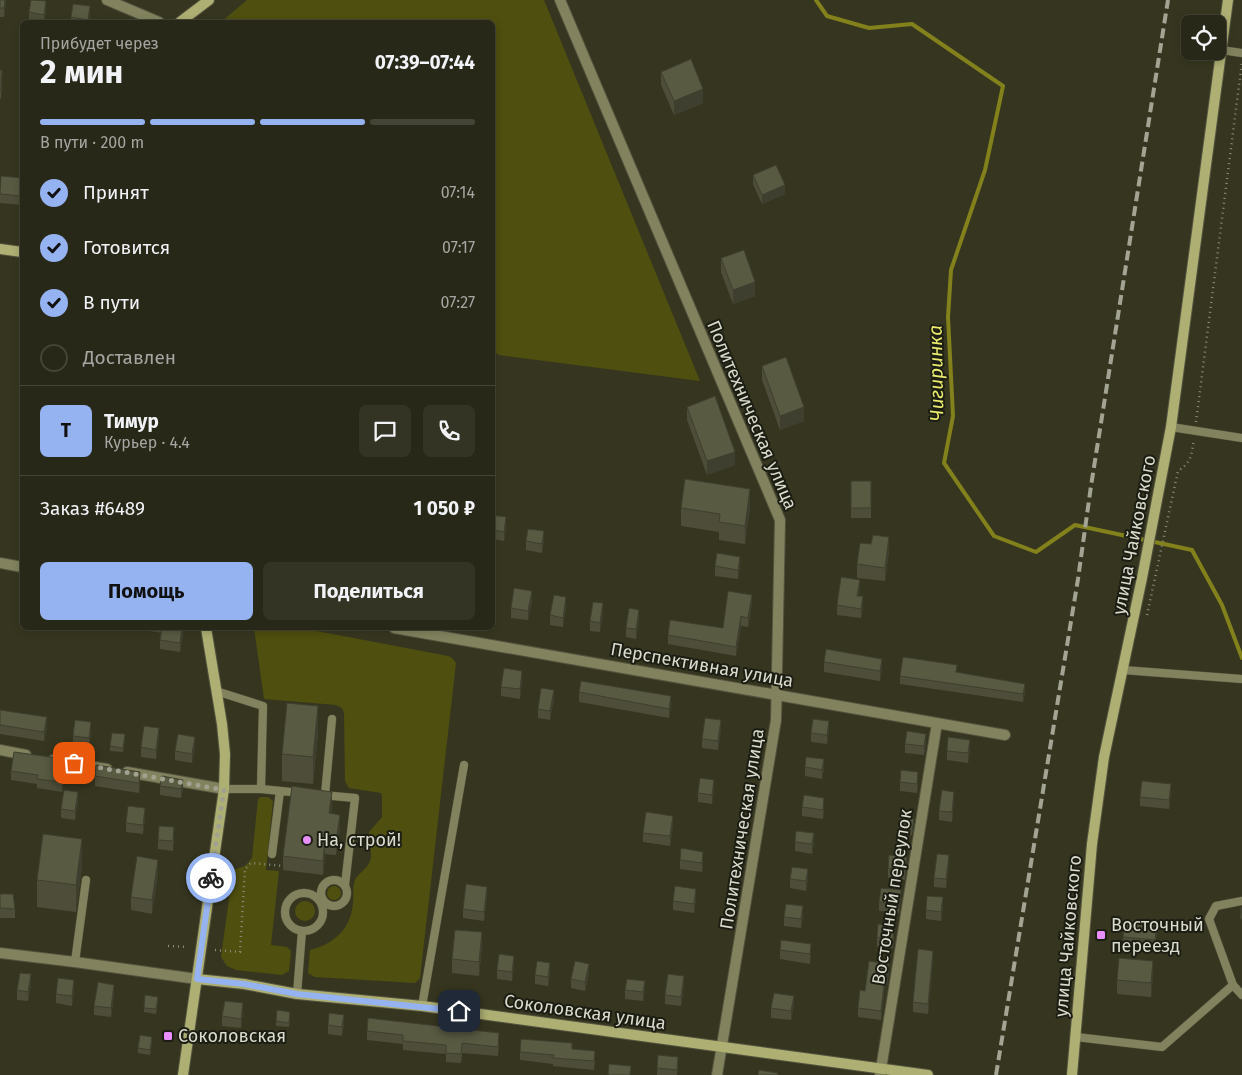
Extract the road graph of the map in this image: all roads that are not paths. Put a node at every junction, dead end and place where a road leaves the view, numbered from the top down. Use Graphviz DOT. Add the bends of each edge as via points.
graph roads {
  1 [pos="107,0"];
  2 [pos="209,0"];
  3 [pos="560,0"];
  4 [pos="1228,0"];
  5 [pos="1226,15"];
  6 [pos="154,20"];
  7 [pos="183,20"];
  8 [pos="1226,51"];
  9 [pos="1242,53"];
  10 [pos="1220,60"];
  11 [pos="0,249"];
  12 [pos="20,252"];
  13 [pos="1172,427"];
  14 [pos="1242,438"];
  15 [pos="0,563"];
  16 [pos="20,567"];
  17 [pos="206,630"];
  18 [pos="406,630"];
  19 [pos="1123,670"];
  20 [pos="1242,679"];
  21 [pos="216,691"];
  22 [pos="777,694"];
  23 [pos="332,719"];
  24 [pos="937,723"];
  25 [pos="1005,736"];
  26 [pos="0,750"];
  27 [pos="464,765"];
  28 [pos="261,789"];
  29 [pos="224,790"];
  30 [pos="280,791"];
  31 [pos="307,793"];
  32 [pos="316,794"];
  33 [pos="325,795"];
  34 [pos="272,854"];
  35 [pos="86,880"];
  36 [pos="345,885"];
  37 [pos="1242,901"];
  38 [pos="337,906"];
  39 [pos="323,914"];
  40 [pos="302,930"];
  41 [pos="0,953"];
  42 [pos="75,962"];
  43 [pos="197,979"];
  44 [pos="1233,985"];
  45 [pos="297,994"];
  46 [pos="1242,995"];
  47 [pos="422,1006"];
  48 [pos="1076,1036"];
  49 [pos="722,1047"];
  50 [pos="880,1072"];
  51 [pos="183,1075"];
  52 [pos="717,1075"];
  53 [pos="928,1075"];
  54 [pos="1072,1075"];
  1 -- 6 [label="street"];
  2 -- 7 [label="street"];
  3 -- 22 [label="street, Политехническая улица" via="780,520"];
  4 -- 5 [label="street, улица Чайковского"];
  8 -- 9 [label="lane"];
  10 -- 13 [label="street, улица Чайковского"];
  11 -- 12 [label="street"];
  13 -- 14 [label="lane"];
  13 -- 19 [label="street, улица Чайковского"];
  15 -- 16 [label="street"];
  17 -- 21 [label="street"];
  18 -- 22 [label="street, Перспективная улица"];
  19 -- 20 [label="lane"];
  19 -- 48 [label="street, улица Чайковского" via="1104,757 1092,844"];
  21 -- 28 [label="lane" via="263,706"];
  21 -- 29 [label="street" via="225,754"];
  22 -- 24 [label="street, Перспективная улица"];
  22 -- 49 [label="street, Политехническая улица" via="776,720"];
  23 -- 33 [label="lane"];
  24 -- 25 [label="street, Перспективная улица"];
  24 -- 50 [label="street, Восточный переулок"];
  26 -- 29 [label="street"];
  27 -- 47 [label="lane"];
  28 -- 29 [label="lane"];
  28 -- 30 [label="lane"];
  29 -- 43 [label="street"];
  30 -- 31 [label="lane"];
  30 -- 34 [label="lane"];
  32 -- 33 [label="lane"];
  33 -- 36 [label="lane" via="355,798"];
  35 -- 42 [label="lane"];
  36 -- 38 [label="lane" via="346,897"];
  36 -- 38 [label="lane" via="338,880 329,880 321,890 325,902"];
  37 -- 44 [label="lane" via="1216,906 1209,919"];
  38 -- 39 [label="lane"];
  39 -- 40 [label="lane" via="316,927"];
  39 -- 40 [label="lane" via="321,902 314,896 306,893 294,896 288,904 286,916 291,925"];
  40 -- 45 [label="lane"];
  41 -- 42 [label="street, Соколовская улица"];
  42 -- 43 [label="street, Соколовская улица"];
  43 -- 45 [label="street, Соколовская улица"];
  43 -- 51 [label="street"];
  44 -- 46 [label="lane"];
  44 -- 48 [label="lane" via="1162,1047"];
  45 -- 47 [label="street, Соколовская улица"];
  47 -- 49 [label="street, Соколовская улица"];
  48 -- 54 [label="street, улица Чайковского"];
  49 -- 50 [label="street, Соколовская улица"];
  49 -- 52 [label="street, Политехническая улица"];
  50 -- 53 [label="street, Соколовская улица"];
}
